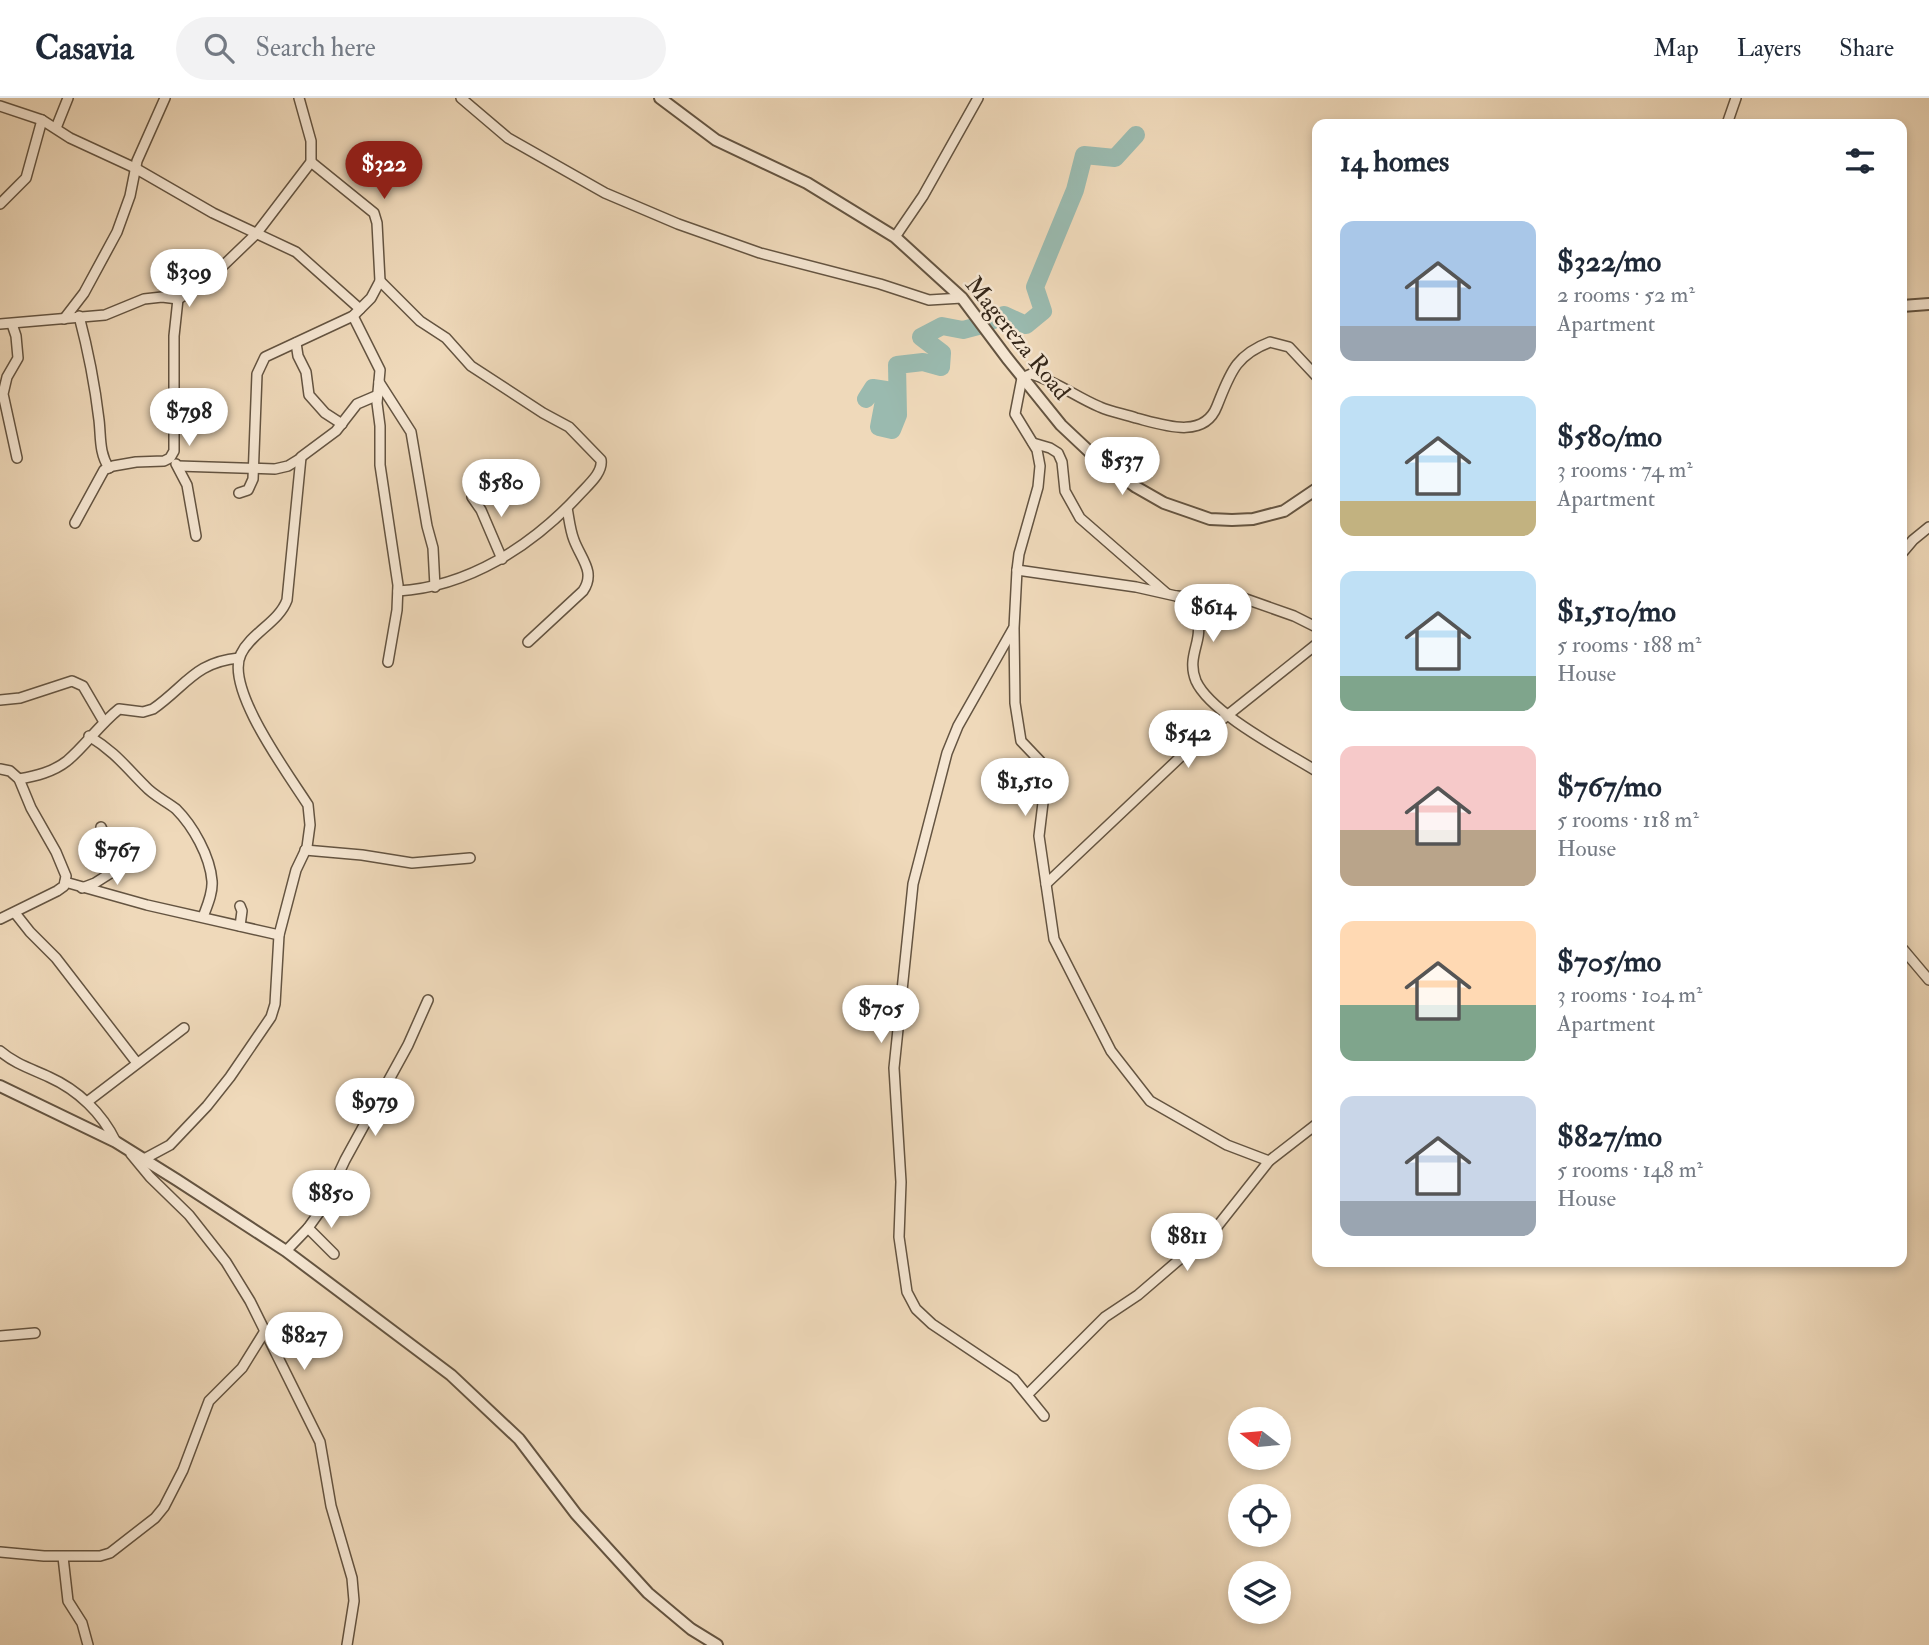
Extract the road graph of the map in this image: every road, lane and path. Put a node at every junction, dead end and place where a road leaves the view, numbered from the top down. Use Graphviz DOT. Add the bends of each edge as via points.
graph roads {
  1 [pos="68,98"];
  2 [pos="165,98"];
  3 [pos="299,98"];
  4 [pos="461,98"];
  5 [pos="660,98"];
  6 [pos="978,98"];
  7 [pos="1736,98"];
  8 [pos="0,106"];
  9 [pos="1729,119"];
  10 [pos="42,120"];
  11 [pos="56,128"];
  12 [pos="310,162"];
  13 [pos="135,168"];
  14 [pos="0,204"];
  15 [pos="256,234"];
  16 [pos="895,237"];
  17 [pos="380,281"];
  18 [pos="962,298"];
  19 [pos="178,299"];
  20 [pos="1929,304"];
  21 [pos="1907,306"];
  22 [pos="356,313"];
  23 [pos="79,316"];
  24 [pos="64,319"];
  25 [pos="0,324"];
  26 [pos="12,324"];
  27 [pos="296,343"];
  28 [pos="1312,372"];
  29 [pos="1023,378"];
  30 [pos="379,382"];
  31 [pos="378,395"];
  32 [pos="342,425"];
  33 [pos="1033,443"];
  34 [pos="18,458"];
  35 [pos="170,458"];
  36 [pos="301,458"];
  37 [pos="178,466"];
  38 [pos="109,468"];
  39 [pos="254,468"];
  40 [pos="1312,492"];
  41 [pos="239,493"];
  42 [pos="472,497"];
  43 [pos="567,508"];
  44 [pos="75,523"];
  45 [pos="1929,527"];
  46 [pos="196,536"];
  47 [pos="1907,547"];
  48 [pos="502,559"];
  49 [pos="1017,570"];
  50 [pos="435,587"];
  51 [pos="398,591"];
  52 [pos="1166,594"];
  53 [pos="1176,596"];
  54 [pos="1312,625"];
  55 [pos="1014,628"];
  56 [pos="528,642"];
  57 [pos="1312,648"];
  58 [pos="239,658"];
  59 [pos="388,662"];
  60 [pos="0,700"];
  61 [pos="1227,715"];
  62 [pos="104,722"];
  63 [pos="89,736"];
  64 [pos="1312,768"];
  65 [pos="0,769"];
  66 [pos="19,779"];
  67 [pos="101,827"];
  68 [pos="305,850"];
  69 [pos="139,855"];
  70 [pos="470,858"];
  71 [pos="118,868"];
  72 [pos="65,882"];
  73 [pos="1046,884"];
  74 [pos="82,888"];
  75 [pos="240,906"];
  76 [pos="15,913"];
  77 [pos="203,918"];
  78 [pos="0,919"];
  79 [pos="240,926"];
  80 [pos="279,934"];
  81 [pos="1907,954"];
  82 [pos="1929,980"];
  83 [pos="428,1000"];
  84 [pos="184,1028"];
  85 [pos="1,1054"];
  86 [pos="137,1063"];
  87 [pos="0,1086"];
  88 [pos="87,1102"];
  89 [pos="1312,1128"];
  90 [pos="116,1142"];
  91 [pos="128,1149"];
  92 [pos="144,1159"];
  93 [pos="1269,1161"];
  94 [pos="308,1228"];
  95 [pos="286,1251"];
  96 [pos="334,1254"];
  97 [pos="265,1331"];
  98 [pos="35,1334"];
  99 [pos="0,1336"];
  100 [pos="1028,1394"];
  101 [pos="1044,1416"];
  102 [pos="0,1552"];
  103 [pos="63,1557"];
  104 [pos="88,1645"];
  105 [pos="347,1645"];
  106 [pos="717,1645"];
  1 -- 11 [label="street"];
  2 -- 13 [label="street"];
  3 -- 12 [label="street" via="311,141"];
  4 -- 18 [label="street" via="508,138 605,193 678,223 760,253 929,300"];
  5 -- 16 [label="street, Magereza Road" via="716,140 807,183"];
  6 -- 16 [label="street"];
  7 -- 9 [label="street"];
  8 -- 10 [label="street"];
  10 -- 11 [label="street"];
  10 -- 14 [label="street" via="26,178"];
  11 -- 13 [label="street"];
  12 -- 15 [label="street"];
  12 -- 17 [label="street" via="374,213"];
  13 -- 15 [label="street"];
  13 -- 24 [label="street" via="117,232"];
  15 -- 19 [label="street" via="204,284"];
  15 -- 22 [label="street" via="296,252"];
  16 -- 18 [label="street, Magereza Road"];
  17 -- 22 [label="street"];
  17 -- 43 [label="street" via="471,366 569,427 601,460 595,477"];
  18 -- 29 [label="street, Magereza Road"];
  19 -- 23 [label="street" via="144,299 105,315"];
  19 -- 35 [label="street" via="175,437"];
  20 -- 21 [label="street"];
  22 -- 27 [label="street"];
  22 -- 30 [label="street" via="380,370"];
  23 -- 24 [label="street"];
  23 -- 38 [label="street" via="100,443"];
  24 -- 26 [label="street"];
  25 -- 26 [label="street"];
  26 -- 34 [label="street" via="18,358 3,394"];
  27 -- 32 [label="street" via="309,395"];
  27 -- 39 [label="street" via="271,352 260,364"];
  28 -- 29 [label="street" via="1289,347 1268,342 1248,353 1232,370 1210,418 1178,428 1101,408 1036,375"];
  29 -- 33 [label="street" via="1016,416"];
  29 -- 40 [label="street, Magereza Road" via="1061,425 1094,456 1164,503 1210,519 1253,519 1284,511"];
  30 -- 31 [label="street"];
  30 -- 50 [label="street" via="413,440 433,548"];
  31 -- 32 [label="street" via="357,404"];
  31 -- 51 [label="street" via="380,466"];
  32 -- 36 [label="street"];
  33 -- 49 [label="street" via="1040,474"];
  33 -- 52 [label="street" via="1058,453 1065,491 1080,518"];
  35 -- 37 [label="street"];
  35 -- 38 [label="street"];
  36 -- 39 [label="street" via="283,468"];
  36 -- 58 [label="street" via="287,600"];
  37 -- 39 [label="street"];
  37 -- 46 [label="street" via="187,485"];
  38 -- 44 [label="street" via="100,475"];
  39 -- 41 [label="street" via="250,488"];
  42 -- 48 [label="street"];
  43 -- 48 [label="street"];
  43 -- 56 [label="street" via="589,580"];
  45 -- 47 [label="street"];
  48 -- 50 [label="street"];
  49 -- 52 [label="street"];
  49 -- 55 [label="street"];
  50 -- 51 [label="street"];
  51 -- 59 [label="street"];
  52 -- 53 [label="street"];
  53 -- 54 [label="street" via="1243,598"];
  53 -- 61 [label="street" via="1198,622 1197,682"];
  55 -- 73 [label="street" via="1018,735 1044,770 1039,836"];
  55 -- 100 [label="street" via="947,753 913,884 894,1068 901,1182 899,1237 909,1300 932,1324 1014,1379"];
  57 -- 61 [label="street"];
  58 -- 62 [label="street" via="208,664 153,709 119,709"];
  58 -- 68 [label="street" via="241,682 263,736 308,805"];
  60 -- 62 [label="street" via="72,681 83,686"];
  61 -- 64 [label="street"];
  61 -- 73 [label="street"];
  62 -- 63 [label="street"];
  63 -- 66 [label="street" via="65,763"];
  63 -- 77 [label="street" via="111,750 175,809 195,835 212,882"];
  65 -- 66 [label="street"];
  66 -- 72 [label="street" via="57,852"];
  67 -- 71 [label="street"];
  68 -- 70 [label="street" via="412,863"];
  68 -- 80 [label="street"];
  69 -- 71 [label="street"];
  71 -- 74 [label="street"];
  72 -- 74 [label="street"];
  72 -- 76 [label="street"];
  73 -- 93 [label="street" via="1058,951 1130,1078 1150,1101 1227,1146"];
  74 -- 77 [label="street"];
  75 -- 79 [label="street"];
  76 -- 78 [label="street"];
  76 -- 86 [label="street"];
  77 -- 79 [label="street"];
  79 -- 80 [label="street"];
  80 -- 92 [label="street" via="275,1004 263,1031 190,1124 170,1145"];
  81 -- 82 [label="street"];
  83 -- 94 [label="street" via="376,1107"];
  84 -- 86 [label="street"];
  85 -- 88 [label="street" via="59,1082"];
  86 -- 88 [label="street"];
  87 -- 90 [label="street"];
  88 -- 90 [label="street"];
  89 -- 93 [label="street"];
  90 -- 91 [label="street"];
  91 -- 92 [label="street"];
  91 -- 97 [label="street" via="220,1253"];
  92 -- 95 [label="street"];
  93 -- 100 [label="street" via="1216,1228 1105,1317"];
  94 -- 95 [label="street"];
  94 -- 96 [label="street"];
  95 -- 106 [label="street" via="451,1375 496,1415 628,1572 670,1613"];
  97 -- 103 [label="street" via="242,1368 209,1401 183,1469 155,1518 110,1553"];
  97 -- 105 [label="street" via="324,1457 331,1506 352,1578 354,1601"];
  98 -- 99 [label="street"];
  100 -- 101 [label="street"];
  102 -- 103 [label="street"];
  103 -- 104 [label="street" via="68,1601 82,1623"];
}
